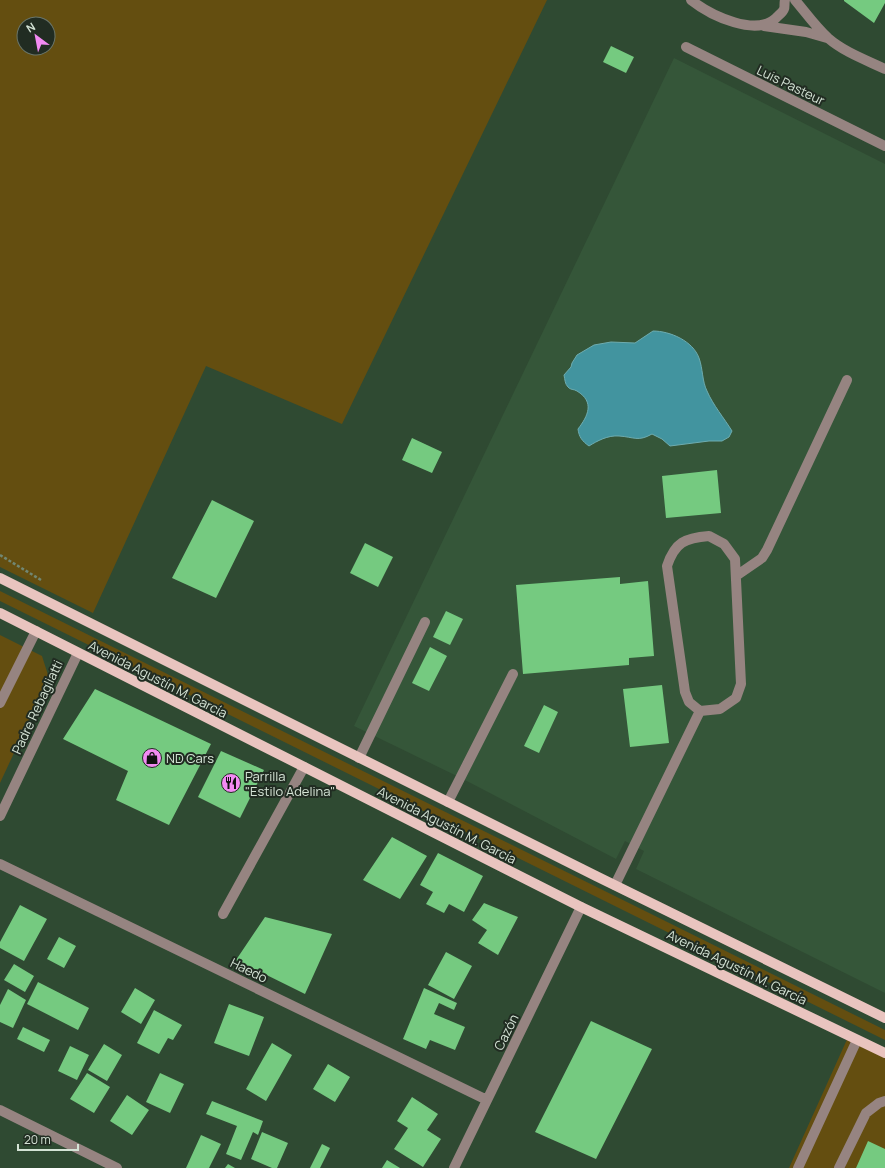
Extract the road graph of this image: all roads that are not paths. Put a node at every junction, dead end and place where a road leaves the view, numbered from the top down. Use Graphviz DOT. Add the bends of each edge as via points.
graph roads {
  1 [pos="691,0"];
  2 [pos="785,0"];
  3 [pos="795,0"];
  4 [pos="764,26"];
  5 [pos="829,39"];
  6 [pos="686,47"];
  7 [pos="885,70"];
  8 [pos="885,146"];
  9 [pos="847,380"];
  10 [pos="736,576"];
  11 [pos="0,578"];
  12 [pos="0,613"];
  13 [pos="425,622"];
  14 [pos="36,631"];
  15 [pos="78,653"];
  16 [pos="513,674"];
  17 [pos="0,702"];
  18 [pos="700,711"];
  19 [pos="359,758"];
  20 [pos="304,767"];
  21 [pos="448,802"];
  22 [pos="0,816"];
  23 [pos="0,864"];
  24 [pos="615,885"];
  25 [pos="580,907"];
  26 [pos="223,914"];
  27 [pos="885,1018"];
  28 [pos="857,1040"];
  29 [pos="885,1053"];
  30 [pos="487,1100"];
  31 [pos="885,1101"];
  32 [pos="0,1110"];
  33 [pos="117,1168"];
  34 [pos="454,1168"];
  35 [pos="798,1168"];
  36 [pos="839,1168"];
  1 -- 4 [label="street" via="734,23"];
  2 -- 4 [label="street" via="784,10 774,21"];
  3 -- 5 [label="street"];
  4 -- 5 [label="street" via="806,32"];
  5 -- 7 [label="street"];
  6 -- 8 [label="street, Luis Pasteur"];
  9 -- 10 [label="street" via="767,550 762,558"];
  10 -- 18 [label="street" via="741,684 736,698 720,708"];
  10 -- 18 [label="street" via="735,559 724,544 709,536 693,537 679,545 671,554 667,566 685,692 689,702"];
  11 -- 19 [label="main road, Avenida Agustín M. García"];
  12 -- 14 [label="main road, Avenida Agustín M. García"];
  13 -- 19 [label="street"];
  14 -- 15 [label="main road, Avenida Agustín M. García"];
  14 -- 17 [label="street"];
  15 -- 20 [label="main road, Avenida Agustín M. García"];
  15 -- 22 [label="street, Padre Rebagliatti"];
  16 -- 21 [label="street"];
  18 -- 24 [label="street"];
  19 -- 21 [label="main road, Avenida Agustín M. García"];
  20 -- 25 [label="main road, Avenida Agustín M. García"];
  20 -- 26 [label="street"];
  21 -- 24 [label="main road, Avenida Agustín M. García"];
  23 -- 30 [label="street, Haedo"];
  24 -- 27 [label="main road, Avenida Agustín M. García"];
  25 -- 28 [label="main road, Avenida Agustín M. García"];
  25 -- 30 [label="street, Cazón"];
  28 -- 29 [label="main road, Avenida Agustín M. García"];
  28 -- 35 [label="street"];
  30 -- 34 [label="street, Cazón"];
  31 -- 36 [label="street" via="866,1113"];
  32 -- 33 [label="street"];
}
